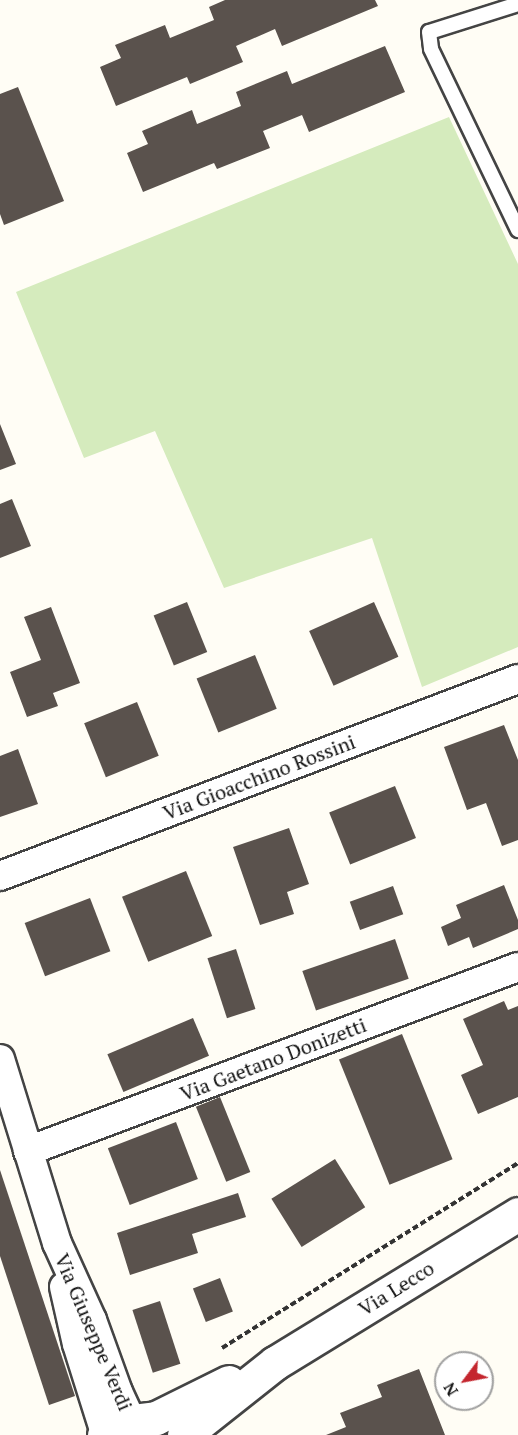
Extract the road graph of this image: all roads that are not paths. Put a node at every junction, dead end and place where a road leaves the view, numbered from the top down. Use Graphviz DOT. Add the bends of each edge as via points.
graph roads {
  1 [pos="518,4"];
  2 [pos="518,230"];
  3 [pos="518,679"];
  4 [pos="0,876"];
  5 [pos="518,967"];
  6 [pos="0,1059"];
  7 [pos="28,1151"];
  8 [pos="518,1214"];
  9 [pos="275,1363"];
  10 [pos="127,1429"];
  11 [pos="184,1435"];
  1 -- 2 [label="lane" via="429,32 431,49"];
  3 -- 4 [label="street, Via Gioacchino Rossini"];
  5 -- 7 [label="street, Via Gaetano Donizetti"];
  6 -- 7 [label="street, Via Giuseppe Verdi"];
  7 -- 10 [label="street, Via Giuseppe Verdi" via="57,1243 92,1320 118,1392"];
  8 -- 9 [label="street, Via Lecco"];
  9 -- 10 [label="street, Via Lecco"];
  9 -- 11 [label="street, Via Lecco"];
}
